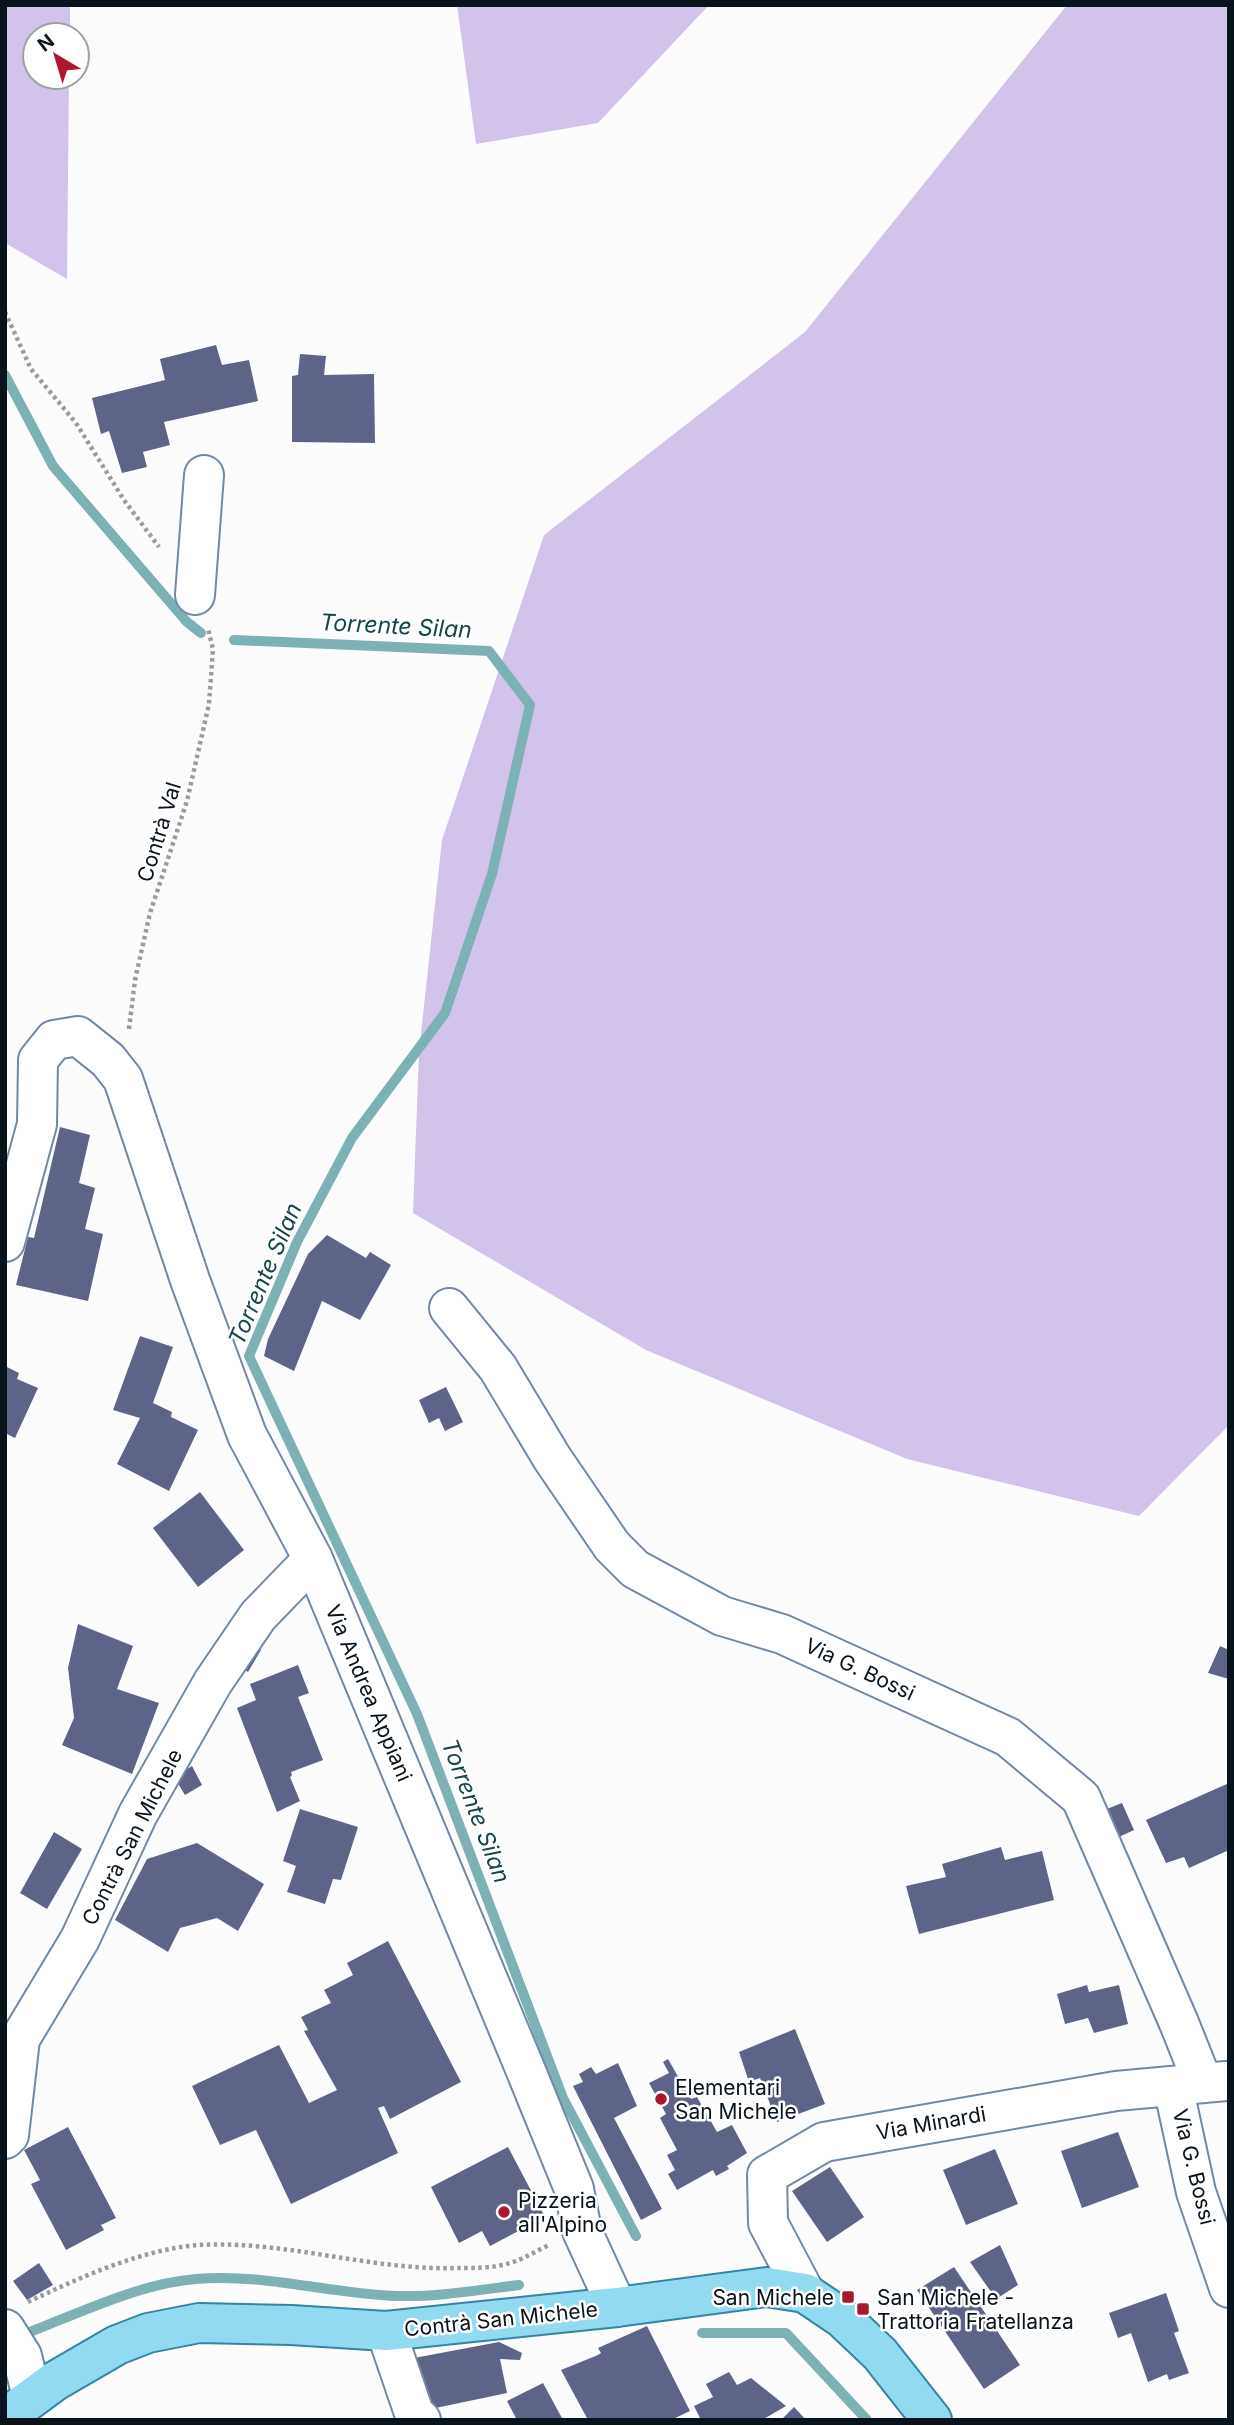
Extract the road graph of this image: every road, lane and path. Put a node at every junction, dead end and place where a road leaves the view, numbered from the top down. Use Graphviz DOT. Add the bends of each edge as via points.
graph roads {
  1 [pos="5,312"];
  2 [pos="204,475"];
  3 [pos="195,595"];
  4 [pos="123,1079"];
  5 [pos="5,1242"];
  6 [pos="449,1308"];
  7 [pos="313,1559"];
  8 [pos="1202,2083"];
  9 [pos="5,2139"];
  10 [pos="558,2241"];
  11 [pos="1229,2288"];
  12 [pos="805,2293"];
  13 [pos="617,2307"];
  14 [pos="386,2331"];
  15 [pos="14,2366"];
  16 [pos="421,2420"];
  17 [pos="932,2420"];
  1 -- 3 [label="path, Contrà Val" via="31,369 76,422 124,500"];
  2 -- 3 [label="street"];
  3 -- 4 [label="path, Contrà Val" via="213,649 209,704 187,801 150,913 135,980"];
  4 -- 5 [label="street" via="78,1036 54,1040 38,1060 37,1124"];
  4 -- 7 [label="street, Via Andrea Appiani" via="247,1435"];
  6 -- 8 [label="street, Via G. Bossi" via="498,1368 612,1546 635,1569 722,1616 782,1634 1008,1737 1081,1798"];
  7 -- 9 [label="street, Contrà San Michele" via="258,1616 213,1682 138,1814 80,1939 20,2039 9,2136"];
  7 -- 13 [label="street, Via Andrea Appiani" via="574,2189 582,2231"];
  8 -- 11 [label="street, Via G. Bossi" via="1196,2193"];
  8 -- 12 [label="street, Via Minardi" via="1116,2091 824,2142 767,2175 768,2223"];
  10 -- 15 [label="path" via="509,2264 476,2268 415,2269 265,2247 174,2248 99,2271"];
  12 -- 13 [label="main road, Contrà San Michele" via="767,2287"];
  12 -- 17 [label="main road, Contrà San Michele" via="842,2318 880,2354"];
  13 -- 14 [label="main road, Contrà San Michele"];
  14 -- 15 [label="main road, Contrà San Michele" via="199,2323 148,2333 86,2361"];
  14 -- 16 [label="street" via="414,2413"];
}
